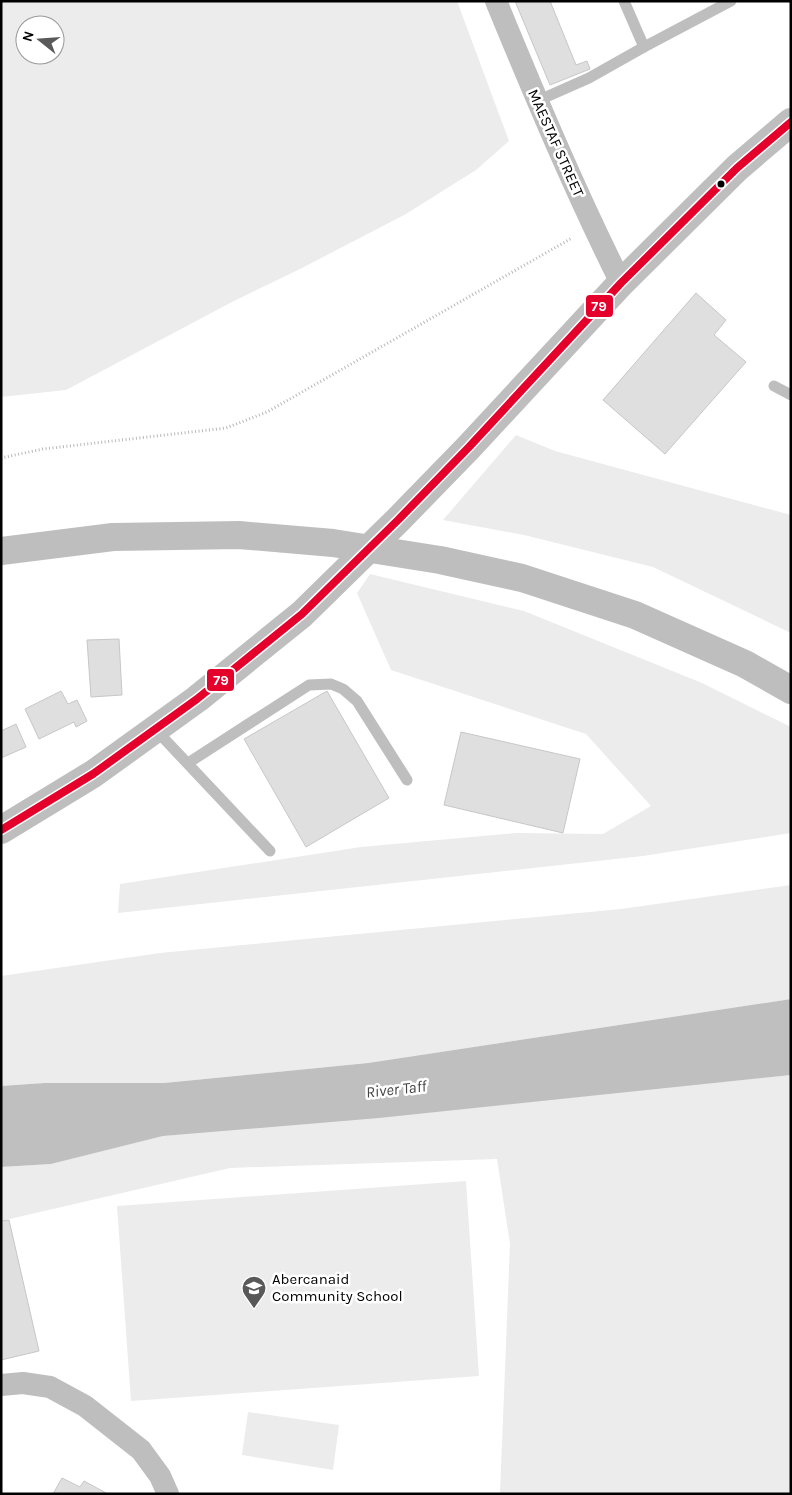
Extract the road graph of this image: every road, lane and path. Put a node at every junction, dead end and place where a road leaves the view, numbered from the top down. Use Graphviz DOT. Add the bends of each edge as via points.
graph roads {
  1 [pos="496,1"];
  2 [pos="624,1"];
  3 [pos="731,1"];
  4 [pos="644,47"];
  5 [pos="537,101"];
  6 [pos="791,122"];
  7 [pos="593,228"];
  8 [pos="621,283"];
  9 [pos="774,386"];
  10 [pos="791,395"];
  11 [pos="1,458"];
  12 [pos="1,551"];
  13 [pos="791,690"];
  14 [pos="155,729"];
  15 [pos="188,764"];
  16 [pos="407,780"];
  17 [pos="1,830"];
  18 [pos="270,851"];
  19 [pos="1,1385"];
  20 [pos="168,1494"];
  1 -- 5 [label="street, MAESTAF STREET"];
  2 -- 4 [label="lane"];
  3 -- 4 [label="lane"];
  4 -- 5 [label="lane" via="589,78"];
  5 -- 7 [label="street, MAESTAF STREET"];
  6 -- 8 [label="main road" via="737,168"];
  7 -- 8 [label="street, MAESTAF STREET"];
  7 -- 11 [label="path" via="267,412 226,428 43,449"];
  8 -- 14 [label="main road" via="456,461 302,614"];
  9 -- 10 [label="lane"];
  12 -- 13 [label="main road" via="113,537 238,535 333,543 440,560 522,578 635,615 745,664"];
  14 -- 15 [label="lane"];
  14 -- 17 [label="main road" via="93,774"];
  15 -- 16 [label="lane" via="309,685 332,684 357,701"];
  15 -- 18 [label="lane"];
  19 -- 20 [label="street" via="23,1383 50,1387 86,1406 141,1450 160,1476"];
}
